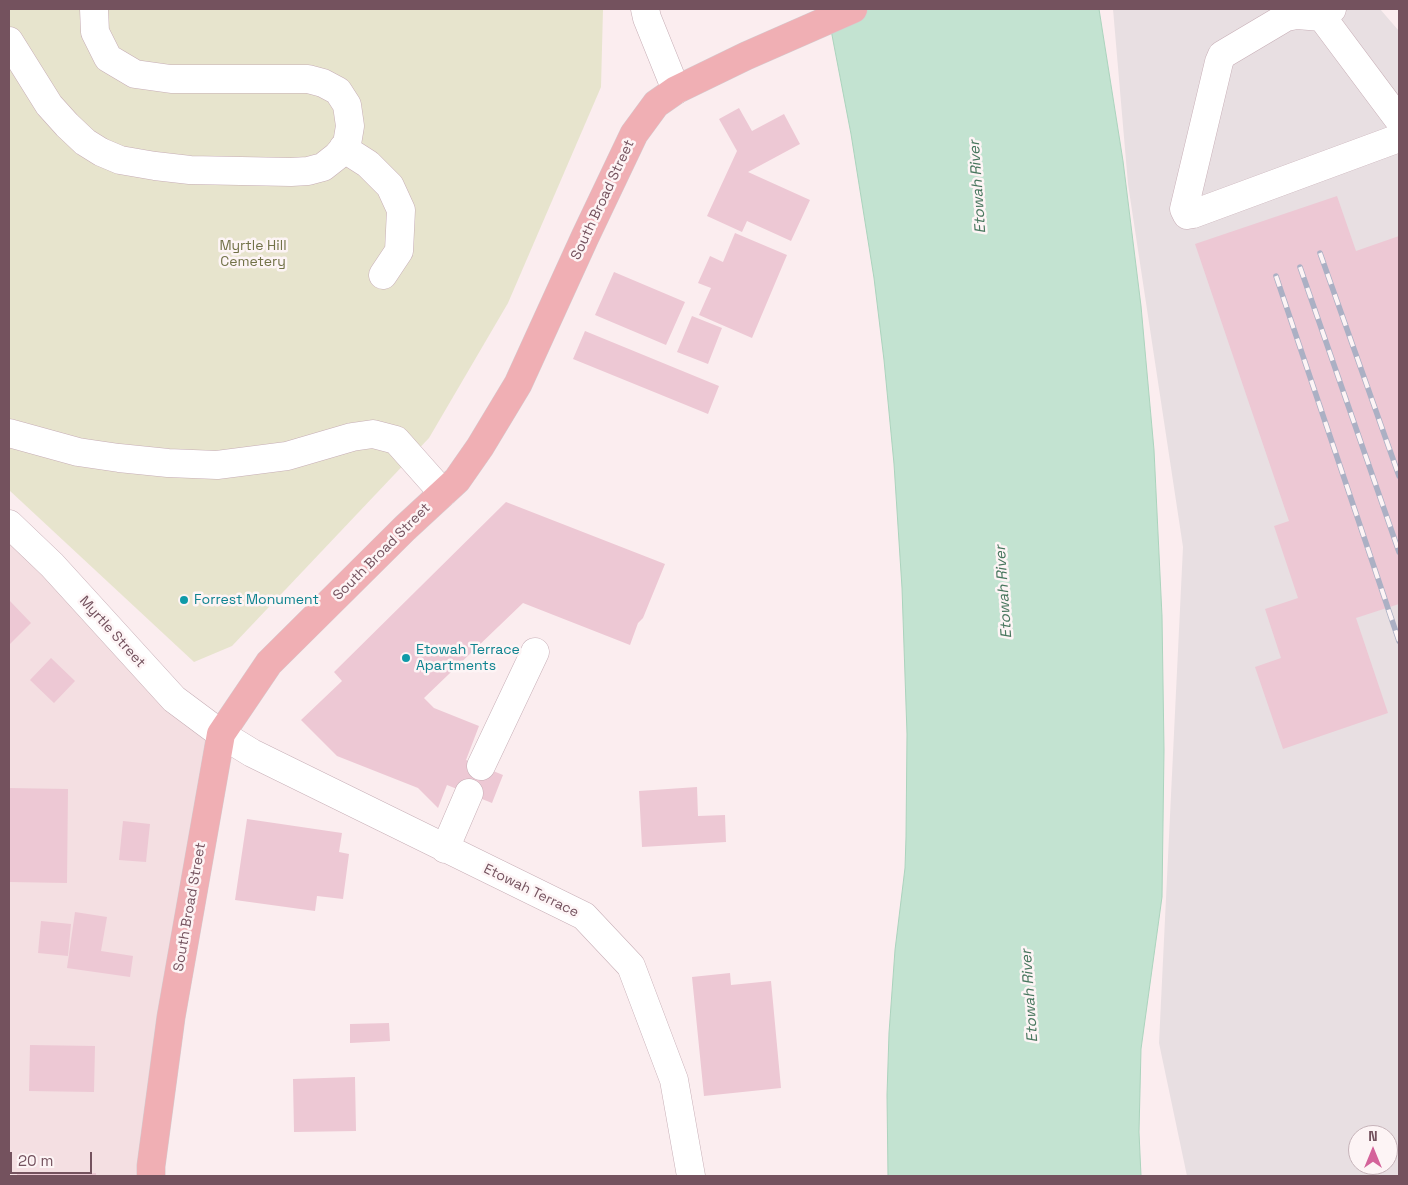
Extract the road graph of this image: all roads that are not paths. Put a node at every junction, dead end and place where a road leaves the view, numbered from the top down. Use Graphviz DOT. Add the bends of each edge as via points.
graph roads {
  1 [pos="645,9"];
  2 [pos="853,9"];
  3 [pos="93,10"];
  4 [pos="1327,13"];
  5 [pos="13,56"];
  6 [pos="676,90"];
  7 [pos="1399,120"];
  8 [pos="1399,138"];
  9 [pos="344,148"];
  10 [pos="383,275"];
  11 [pos="9,433"];
  12 [pos="442,493"];
  13 [pos="9,524"];
  14 [pos="536,652"];
  15 [pos="222,734"];
  16 [pos="481,766"];
  17 [pos="469,793"];
  18 [pos="445,849"];
  19 [pos="151,1176"];
  20 [pos="691,1176"];
  1 -- 6 [label="street"];
  2 -- 6 [label="main road, South Broad Street"];
  3 -- 9 [label="street" via="95,32 108,58 135,74 171,79 308,79 338,91 347,105 350,126"];
  4 -- 7 [label="street"];
  4 -- 8 [label="street" via="1286,17 1222,54 1184,209 1187,215"];
  5 -- 9 [label="street" via="49,105 84,142 120,160 190,170 291,172 323,167"];
  6 -- 12 [label="main road, South Broad Street" via="656,104 634,134 518,384 480,448 457,480"];
  9 -- 10 [label="street" via="368,164 390,186 401,210 399,251"];
  11 -- 12 [label="street" via="78,452 168,463 217,464 287,456 372,434 396,440"];
  12 -- 15 [label="main road, South Broad Street" via="269,663"];
  13 -- 15 [label="street, Myrtle Street" via="52,565 174,699"];
  14 -- 16 [label="street"];
  15 -- 18 [label="street, Etowah Terrace" via="252,753"];
  15 -- 19 [label="main road, South Broad Street" via="171,1017"];
  17 -- 18 [label="street"];
  18 -- 20 [label="street, Etowah Terrace" via="584,916 631,966 674,1080"];
}
